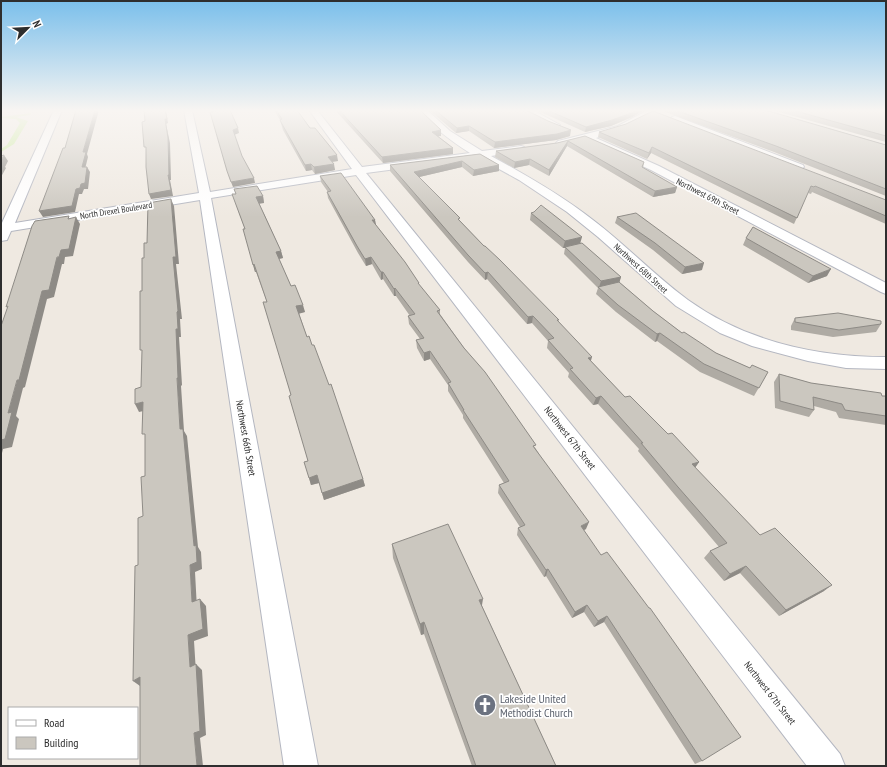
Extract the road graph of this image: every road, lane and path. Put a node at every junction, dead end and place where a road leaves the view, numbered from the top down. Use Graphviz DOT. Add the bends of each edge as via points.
graph roads {
  1 [pos="41,146"];
  2 [pos="195,146"];
  3 [pos="340,146"];
  4 [pos="467,146"];
  5 [pos="607,146"];
  6 [pos="743,146"];
  7 [pos="534,148"];
  8 [pos="480,154"];
  9 [pos="806,170"];
  10 [pos="359,171"];
  11 [pos="205,196"];
  12 [pos="3,228"];
  13 [pos="1,239"];
  14 [pos="886,289"];
  15 [pos="886,363"];
  16 [pos="301,766"];
  17 [pos="828,766"];
  1 -- 12 [label="street"];
  2 -- 11 [label="street, Northwest 66th Street"];
  3 -- 10 [label="street, Northwest 67th Street"];
  4 -- 8 [label="street, Northwest 68th Street"];
  5 -- 14 [label="street, Northwest 69th Street" via="655,168"];
  6 -- 9 [label="street"];
  7 -- 8 [label="street, North Drexel Boulevard"];
  8 -- 10 [label="street, North Drexel Boulevard"];
  8 -- 15 [label="street, Northwest 68th Street" via="537,186 603,234 674,298 711,322 748,339 794,352 842,361"];
  10 -- 11 [label="street, North Drexel Boulevard"];
  10 -- 17 [label="street, Northwest 67th Street"];
  11 -- 12 [label="street, North Drexel Boulevard"];
  11 -- 16 [label="street, Northwest 66th Street"];
  12 -- 13 [label="street"];
}
